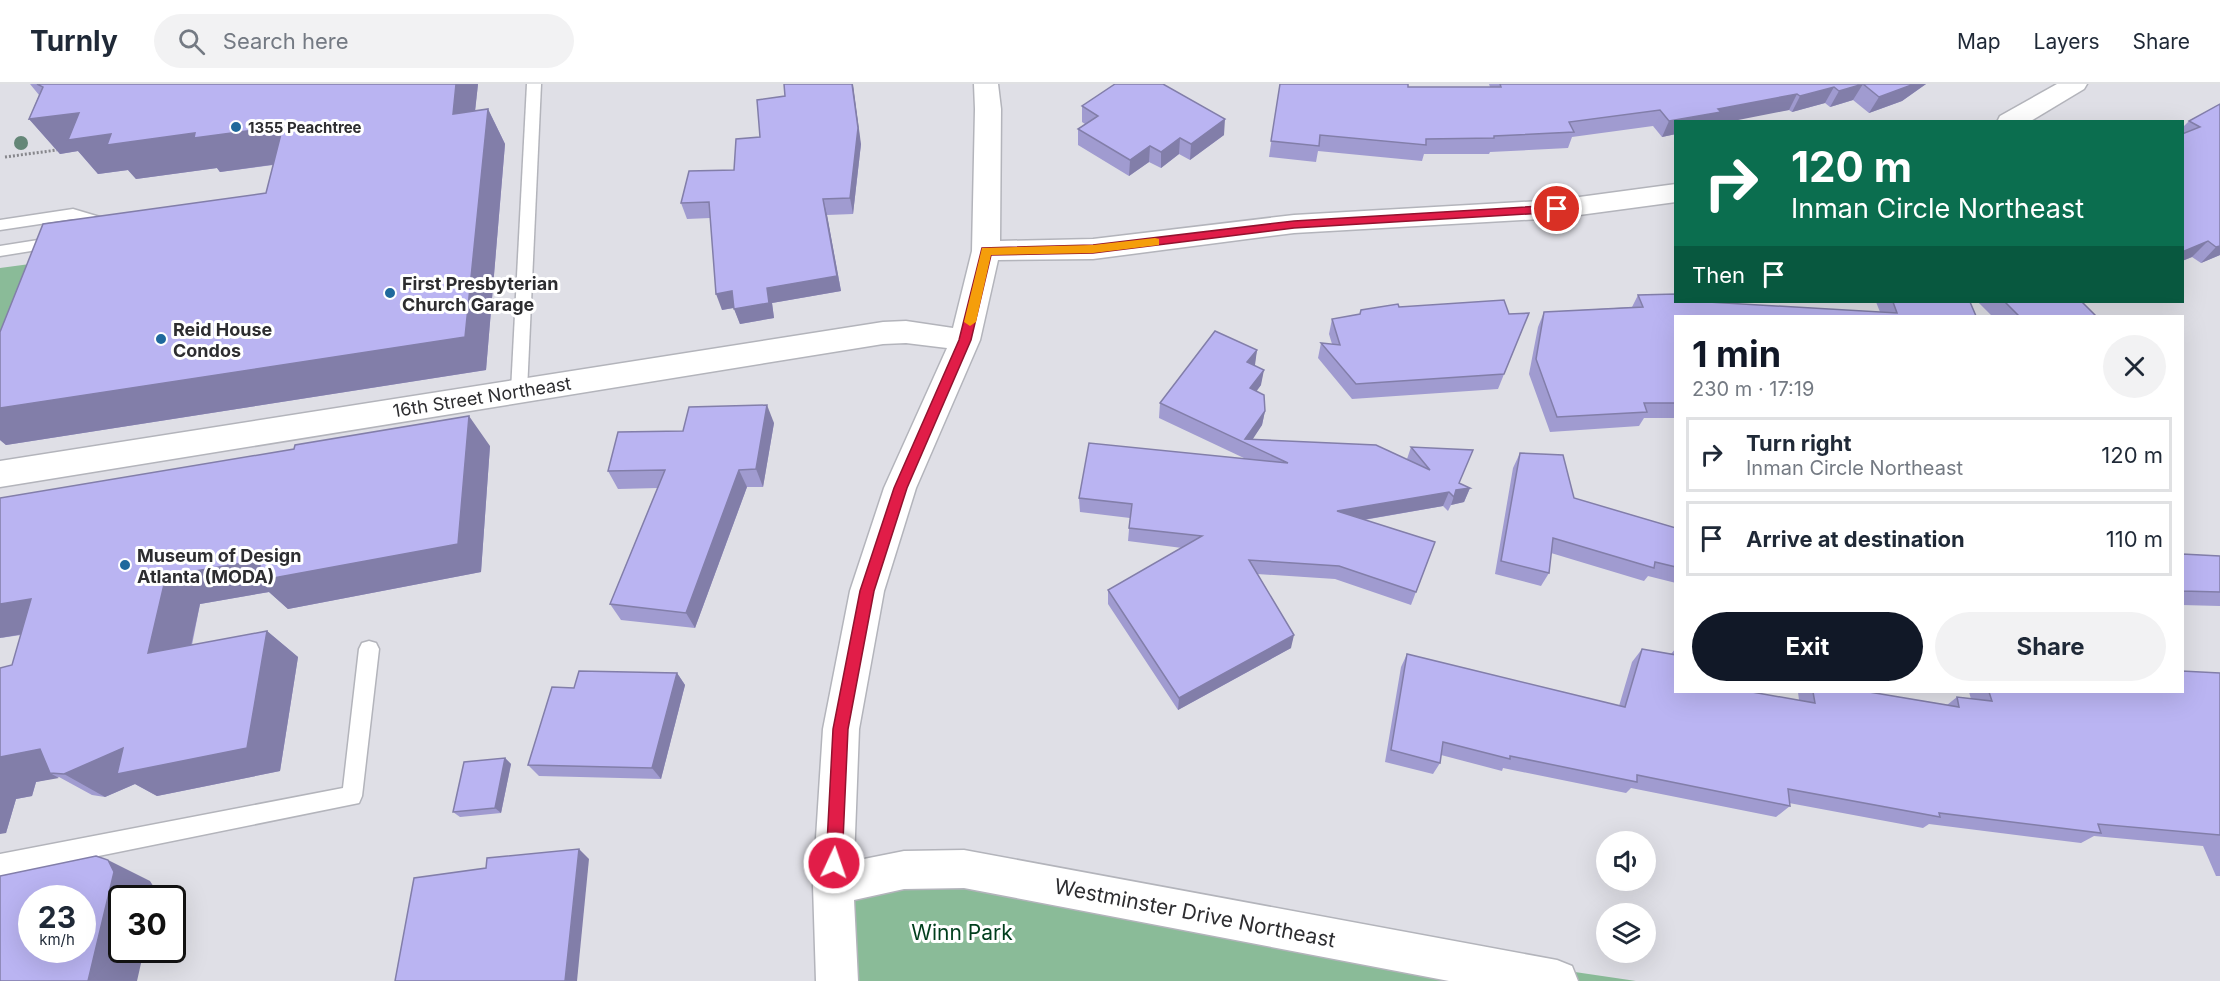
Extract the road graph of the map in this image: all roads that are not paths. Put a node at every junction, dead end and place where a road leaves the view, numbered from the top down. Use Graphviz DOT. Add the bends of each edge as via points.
graph roads {
  1 [pos="534,84"];
  2 [pos="986,84"];
  3 [pos="2075,84"];
  4 [pos="2012,120"];
  5 [pos="1674,193"];
  6 [pos="105,224"];
  7 [pos="0,225"];
  8 [pos="0,236"];
  9 [pos="0,251"];
  10 [pos="986,251"];
  11 [pos="965,340"];
  12 [pos="519,391"];
  13 [pos="0,474"];
  14 [pos="369,649"];
  15 [pos="0,865"];
  16 [pos="833,885"];
  17 [pos="837,981"];
  18 [pos="1557,981"];
  1 -- 12 [label="lane"];
  2 -- 10 [label="street"];
  3 -- 4 [label="street"];
  5 -- 10 [label="street" via="1557,209 1294,224 1093,249"];
  6 -- 7 [label="lane" via="73,214"];
  6 -- 8 [label="lane"];
  6 -- 9 [label="lane" via="64,241"];
  10 -- 11 [label="street"];
  11 -- 12 [label="street, 16th Street Northeast" via="883,333"];
  11 -- 16 [label="street" via="900,488 867,591 841,729"];
  12 -- 13 [label="street, 16th Street Northeast"];
  14 -- 15 [label="lane" via="352,796"];
  16 -- 17 [label="street"];
  16 -- 18 [label="street, Westminster Drive Northeast" via="904,870 964,869"];
}
